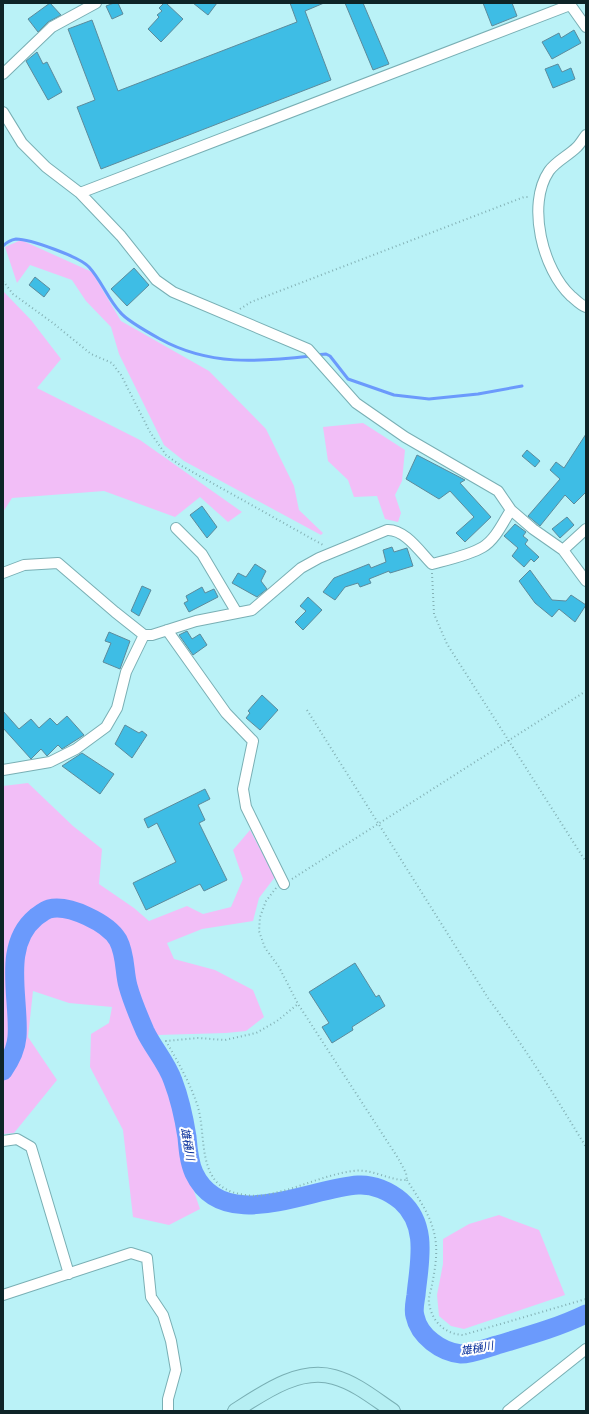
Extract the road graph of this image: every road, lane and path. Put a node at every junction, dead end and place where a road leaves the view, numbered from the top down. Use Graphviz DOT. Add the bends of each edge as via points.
graph roads {
  1 [pos="96,3"];
  2 [pos="569,4"];
  3 [pos="586,27"];
  4 [pos="3,74"];
  5 [pos="3,112"];
  6 [pos="586,135"];
  7 [pos="80,193"];
  8 [pos="539,196"];
  9 [pos="3,282"];
  10 [pos="586,307"];
  11 [pos="230,315"];
  12 [pos="511,510"];
  13 [pos="176,528"];
  14 [pos="586,529"];
  15 [pos="563,550"];
  16 [pos="334,552"];
  17 [pos="432,564"];
  18 [pos="3,573"];
  19 [pos="586,581"];
  20 [pos="237,613"];
  21 [pos="168,630"];
  22 [pos="144,634"];
  23 [pos="586,691"];
  24 [pos="307,710"];
  25 [pos="508,740"];
  26 [pos="3,770"];
  27 [pos="380,823"];
  28 [pos="586,862"];
  29 [pos="284,884"];
  30 [pos="298,1004"];
  31 [pos="3,1141"];
  32 [pos="586,1147"];
  33 [pos="407,1180"];
  34 [pos="69,1274"];
  35 [pos="3,1295"];
  36 [pos="586,1299"];
  37 [pos="586,1349"];
  38 [pos="168,1411"];
  39 [pos="235,1411"];
  40 [pos="393,1411"];
  41 [pos="508,1411"];
  1 -- 4 [label="street" via="52,27"];
  2 -- 3 [label="street"];
  2 -- 7 [label="street"];
  5 -- 7 [label="street" via="27,148 46,167"];
  6 -- 8 [label="street" via="577,147 549,171"];
  7 -- 11 [label="street" via="121,236 156,280 174,292"];
  8 -- 10 [label="street" via="543,250 561,286"];
  8 -- 11 [label="path" via="524,197 251,302"];
  9 -- 16 [label="path" via="13,294 91,354 112,363 121,375 150,432 166,455"];
  11 -- 12 [label="street" via="308,349 356,403 405,437 498,491"];
  12 -- 15 [label="street"];
  12 -- 17 [label="street" via="494,537 483,547"];
  13 -- 20 [label="street" via="202,554"];
  14 -- 15 [label="street"];
  15 -- 19 [label="street"];
  16 -- 17 [label="street" via="387,530 395,530 403,534"];
  16 -- 20 [label="street" via="300,568 252,610"];
  17 -- 25 [label="path" via="432,605 437,624"];
  18 -- 22 [label="street" via="24,565 58,563"];
  20 -- 21 [label="street" via="196,621"];
  21 -- 22 [label="street" via="152,635"];
  21 -- 29 [label="street" via="226,713 253,741 243,789 246,807"];
  22 -- 26 [label="street" via="126,672 117,708 106,727 76,749 50,762"];
  23 -- 25 [label="path"];
  24 -- 27 [label="path"];
  25 -- 27 [label="path"];
  25 -- 28 [label="path"];
  27 -- 29 [label="path"];
  27 -- 32 [label="path" via="488,998 516,1036"];
  29 -- 30 [label="path" via="275,889 266,901 260,917 259,931 265,948 279,967"];
  30 -- 33 [label="path" via="398,1158"];
  30 -- 33 [label="path" via="277,1021 256,1033 225,1040 198,1038 166,1041 187,1078 198,1106 210,1174 222,1188 242,1195 264,1195 355,1170"];
  31 -- 34 [label="street" via="17,1139 31,1147"];
  33 -- 36 [label="path" via="426,1210 435,1237 436,1262 429,1302 432,1316 444,1330 452,1335 463,1336"];
  34 -- 35 [label="street"];
  34 -- 38 [label="street" via="130,1253 147,1258 151,1297 163,1314 176,1370 168,1399"];
  37 -- 41 [label="street"];
  39 -- 40 [label="main road" via="276,1385 298,1377 322,1376 345,1381"];
}
